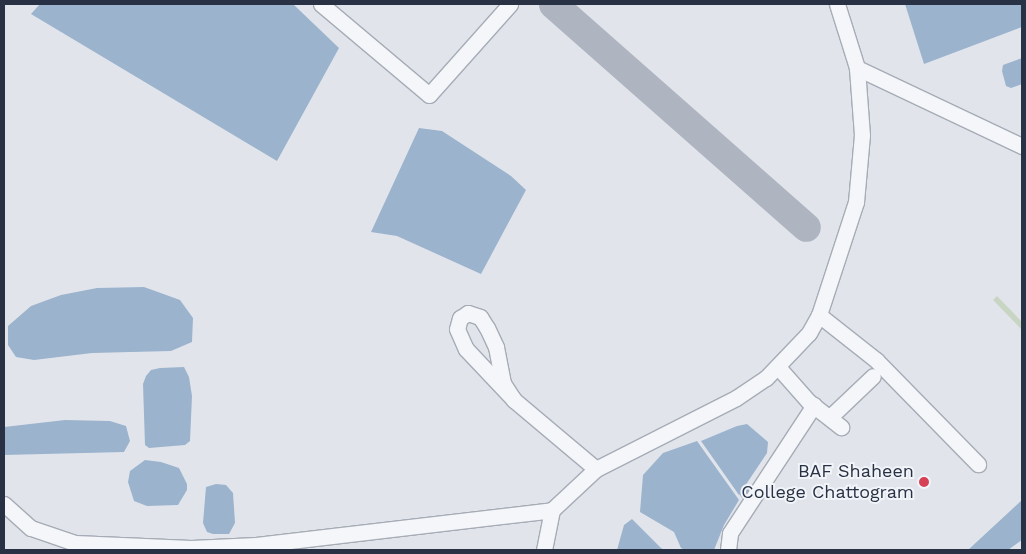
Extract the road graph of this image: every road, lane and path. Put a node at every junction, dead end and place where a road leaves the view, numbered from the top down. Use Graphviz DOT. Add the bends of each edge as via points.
graph roads {
  1 [pos="321,4"];
  2 [pos="510,4"];
  3 [pos="837,4"];
  4 [pos="857,68"];
  5 [pos="1022,146"];
  6 [pos="818,315"];
  7 [pos="778,367"];
  8 [pos="872,376"];
  9 [pos="514,400"];
  10 [pos="814,405"];
  11 [pos="830,417"];
  12 [pos="841,427"];
  13 [pos="978,464"];
  14 [pos="596,469"];
  15 [pos="4,504"];
  16 [pos="552,510"];
  17 [pos="544,550"];
  18 [pos="728,550"];
  1 -- 2 [label="street" via="429,94"];
  3 -- 4 [label="street"];
  4 -- 5 [label="street"];
  4 -- 6 [label="street" via="862,135 856,202"];
  6 -- 7 [label="street" via="809,333"];
  6 -- 13 [label="street" via="876,360"];
  7 -- 10 [label="street"];
  7 -- 14 [label="street" via="736,398"];
  8 -- 11 [label="street"];
  9 -- 9 [label="street" via="503,383 496,347 487,328 480,317 468,313 460,318 457,329 466,349"];
  9 -- 14 [label="street"];
  10 -- 11 [label="street"];
  10 -- 18 [label="street" via="730,533"];
  11 -- 12 [label="street"];
  14 -- 16 [label="street"];
  15 -- 16 [label="street" via="31,528 76,543 191,548 256,545"];
  16 -- 17 [label="street"];
}
